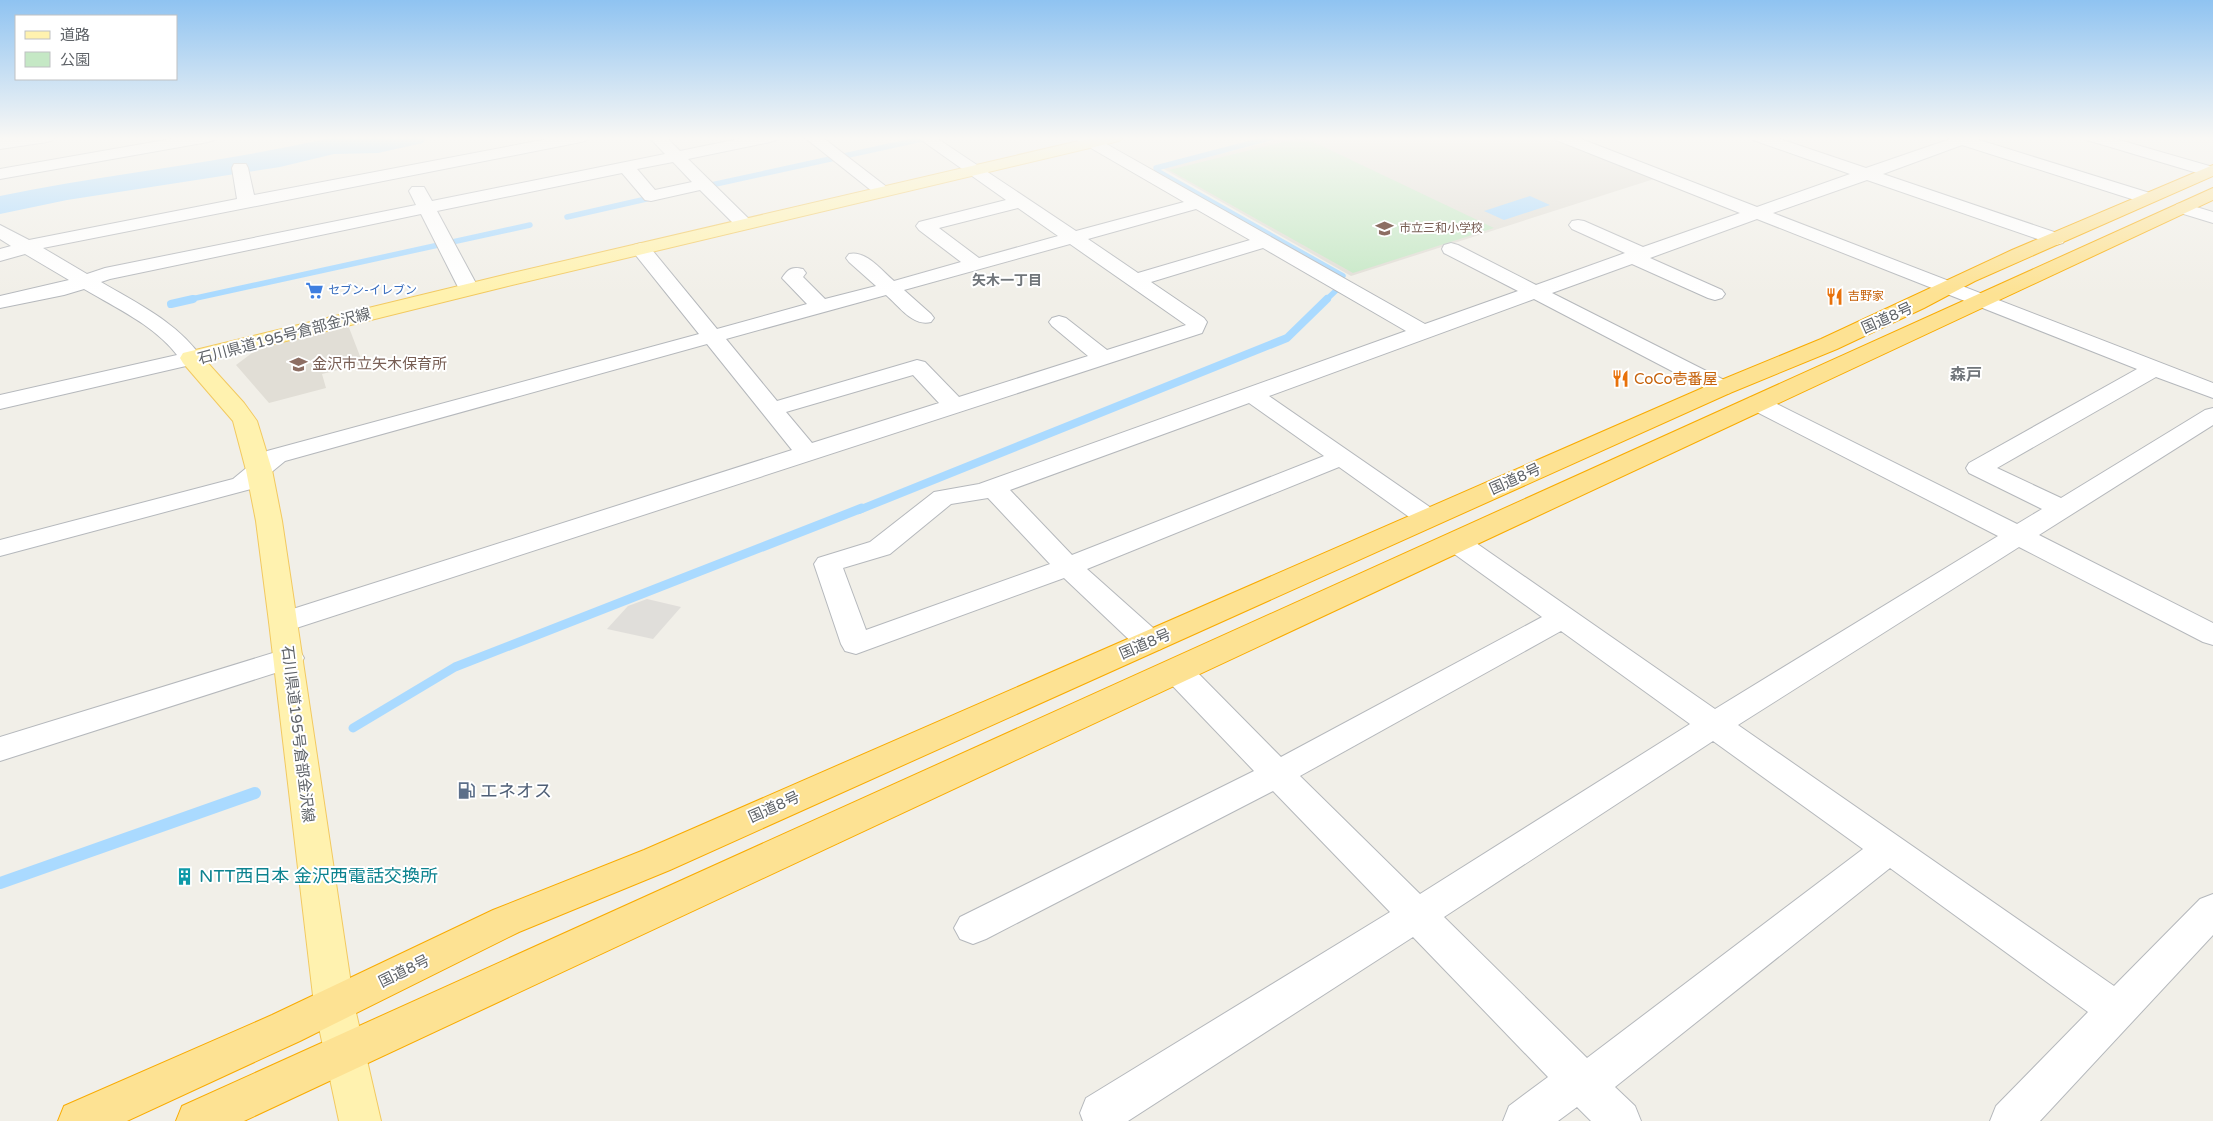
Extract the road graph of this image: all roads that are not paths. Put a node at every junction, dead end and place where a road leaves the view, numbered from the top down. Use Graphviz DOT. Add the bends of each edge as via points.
graph roads {
  1 [pos="244,189"];
  2 [pos="310,189"];
  3 [pos="417,189"];
  4 [pos="513,189"];
  5 [pos="645,189"];
  6 [pos="687,189"];
  7 [pos="708,189"];
  8 [pos="890,189"];
  9 [pos="1001,189"];
  10 [pos="1178,189"];
  11 [pos="1698,189"];
  12 [pos="1823,189"];
  13 [pos="1912,189"];
  14 [pos="2121,189"];
  15 [pos="2175,189"];
  16 [pos="2201,189"];
  17 [pos="883,191"];
  18 [pos="2147,198"];
  19 [pos="246,202"];
  20 [pos="1020,202"];
  21 [pos="1200,203"];
  22 [pos="427,207"];
  23 [pos="2183,208"];
  24 [pos="1757,212"];
  25 [pos="2213,218"];
  26 [pos="744,224"];
  27 [pos="1578,225"];
  28 [pos="0,231"];
  29 [pos="1073,238"];
  30 [pos="2056,238"];
  31 [pos="1267,241"];
  32 [pos="28,247"];
  33 [pos="642,249"];
  34 [pos="1451,249"];
  35 [pos="0,255"];
  36 [pos="1637,255"];
  37 [pos="856,258"];
  38 [pos="975,264"];
  39 [pos="796,273"];
  40 [pos="1135,280"];
  41 [pos="85,282"];
  42 [pos="890,288"];
  43 [pos="1948,288"];
  44 [pos="470,290"];
  45 [pos="1535,292"];
  46 [pos="1715,294"];
  47 [pos="1983,301"];
  48 [pos="0,302"];
  49 [pos="821,307"];
  50 [pos="924,318"];
  51 [pos="1059,322"];
  52 [pos="1423,332"];
  53 [pos="714,337"];
  54 [pos="191,358"];
  55 [pos="1104,358"];
  56 [pos="2155,368"];
  57 [pos="1722,388"];
  58 [pos="2213,391"];
  59 [pos="1251,394"];
  60 [pos="0,402"];
  61 [pos="1757,403"];
  62 [pos="955,406"];
  63 [pos="773,409"];
  64 [pos="2213,415"];
  65 [pos="807,453"];
  66 [pos="1341,458"];
  67 [pos="259,470"];
  68 [pos="993,488"];
  69 [pos="2061,508"];
  70 [pos="1428,518"];
  71 [pos="2016,536"];
  72 [pos="1456,542"];
  73 [pos="0,548"];
  74 [pos="1068,567"];
  75 [pos="1564,617"];
  76 [pos="284,622"];
  77 [pos="2213,635"];
  78 [pos="1150,642"];
  79 [pos="289,658"];
  80 [pos="1178,671"];
  81 [pos="1715,724"];
  82 [pos="0,749"];
  83 [pos="1277,774"];
  84 [pos="1890,848"];
  85 [pos="2213,910"];
  86 [pos="1417,915"];
  87 [pos="974,928"];
  88 [pos="334,1004"];
  89 [pos="2117,1010"];
  90 [pos="345,1053"];
  91 [pos="1582,1082"];
  92 [pos="78,1121"];
  93 [pos="197,1121"];
  94 [pos="360,1121"];
  95 [pos="1106,1121"];
  96 [pos="1524,1121"];
  97 [pos="1620,1121"];
  98 [pos="2011,1121"];
  1 -- 19 [label="street"];
  2 -- 19 [label="street"];
  3 -- 22 [label="street"];
  4 -- 22 [label="street"];
  5 -- 6 [label="street" via="651,196"];
  7 -- 26 [label="street"];
  8 -- 17 [label="main road, 石川県道195号倉部金沢線"];
  9 -- 20 [label="street"];
  10 -- 21 [label="street"];
  11 -- 24 [label="street"];
  12 -- 24 [label="street"];
  13 -- 30 [label="street"];
  14 -- 18 [label="street"];
  15 -- 18 [label="highway, 国道8号"];
  16 -- 23 [label="highway, 国道8号"];
  17 -- 26 [label="main road, 石川県道195号倉部金沢線"];
  18 -- 30 [label="highway, 国道8号"];
  19 -- 32 [label="street"];
  20 -- 29 [label="street"];
  20 -- 38 [label="street" via="925,226"];
  21 -- 29 [label="street"];
  21 -- 31 [label="street"];
  22 -- 41 [label="street" via="105,274"];
  22 -- 44 [label="street"];
  23 -- 25 [label="street"];
  23 -- 47 [label="highway, 国道8号"];
  24 -- 36 [label="street"];
  24 -- 43 [label="street"];
  26 -- 33 [label="main road, 石川県道195号倉部金沢線"];
  27 -- 36 [label="street"];
  28 -- 32 [label="street"];
  29 -- 38 [label="street"];
  29 -- 40 [label="street"];
  30 -- 43 [label="highway, 国道8号"];
  31 -- 40 [label="street"];
  31 -- 52 [label="street"];
  32 -- 35 [label="street"];
  32 -- 41 [label="street"];
  33 -- 44 [label="main road, 石川県道195号倉部金沢線"];
  33 -- 53 [label="street"];
  34 -- 45 [label="street"];
  36 -- 45 [label="street"];
  36 -- 46 [label="street"];
  37 -- 42 [label="street"];
  38 -- 42 [label="street"];
  39 -- 49 [label="street" via="792,278"];
  40 -- 55 [label="street" via="1197,322 1195,329"];
  41 -- 48 [label="street"];
  41 -- 54 [label="street" via="146,317 175,338"];
  42 -- 49 [label="street"];
  42 -- 50 [label="street"];
  43 -- 47 [label="street"];
  43 -- 57 [label="highway, 国道8号" via="1829,344"];
  44 -- 54 [label="main road, 石川県道195号倉部金沢線"];
  45 -- 52 [label="street"];
  45 -- 57 [label="street"];
  47 -- 56 [label="street"];
  47 -- 61 [label="highway, 国道8号"];
  49 -- 53 [label="street"];
  51 -- 55 [label="street"];
  52 -- 59 [label="street"];
  53 -- 63 [label="street"];
  53 -- 67 [label="street" via="276,456"];
  54 -- 60 [label="street"];
  54 -- 67 [label="main road, 石川県道195号倉部金沢線" via="245,422"];
  55 -- 62 [label="street"];
  56 -- 58 [label="street"];
  56 -- 69 [label="street" via="1978,468"];
  57 -- 70 [label="highway, 国道8号"];
  59 -- 66 [label="street"];
  59 -- 68 [label="street"];
  61 -- 71 [label="street"];
  61 -- 72 [label="highway, 国道8号"];
  62 -- 63 [label="street" via="916,367"];
  62 -- 65 [label="street"];
  63 -- 65 [label="street"];
  64 -- 69 [label="street"];
  65 -- 76 [label="street"];
  66 -- 70 [label="street"];
  66 -- 74 [label="street"];
  67 -- 73 [label="street" via="242,484"];
  67 -- 76 [label="main road, 石川県道195号倉部金沢線"];
  68 -- 74 [label="street"];
  68 -- 74 [label="street" via="943,497 880,548 828,564 856,644"];
  69 -- 71 [label="street"];
  70 -- 78 [label="highway, 国道8号"];
  71 -- 77 [label="street"];
  71 -- 81 [label="street"];
  72 -- 75 [label="street"];
  72 -- 80 [label="highway, 国道8号"];
  74 -- 78 [label="street"];
  75 -- 81 [label="street"];
  75 -- 83 [label="street"];
  76 -- 79 [label="main road, 石川県道195号倉部金沢線"];
  78 -- 88 [label="highway, 国道8号" via="657,860 506,922"];
  79 -- 82 [label="street"];
  79 -- 88 [label="main road, 石川県道195号倉部金沢線"];
  80 -- 83 [label="street"];
  80 -- 90 [label="highway, 国道8号"];
  81 -- 84 [label="street"];
  81 -- 86 [label="street"];
  83 -- 86 [label="street"];
  83 -- 87 [label="street"];
  84 -- 89 [label="street"];
  84 -- 91 [label="street"];
  85 -- 89 [label="street"];
  86 -- 91 [label="street"];
  86 -- 95 [label="street" via="1102,1113"];
  88 -- 90 [label="main road, 石川県道195号倉部金沢線"];
  88 -- 92 [label="highway, 国道8号"];
  89 -- 98 [label="street"];
  90 -- 93 [label="highway, 国道8号"];
  90 -- 94 [label="main road, 石川県道195号倉部金沢線"];
  91 -- 96 [label="street"];
  91 -- 97 [label="street"];
}
